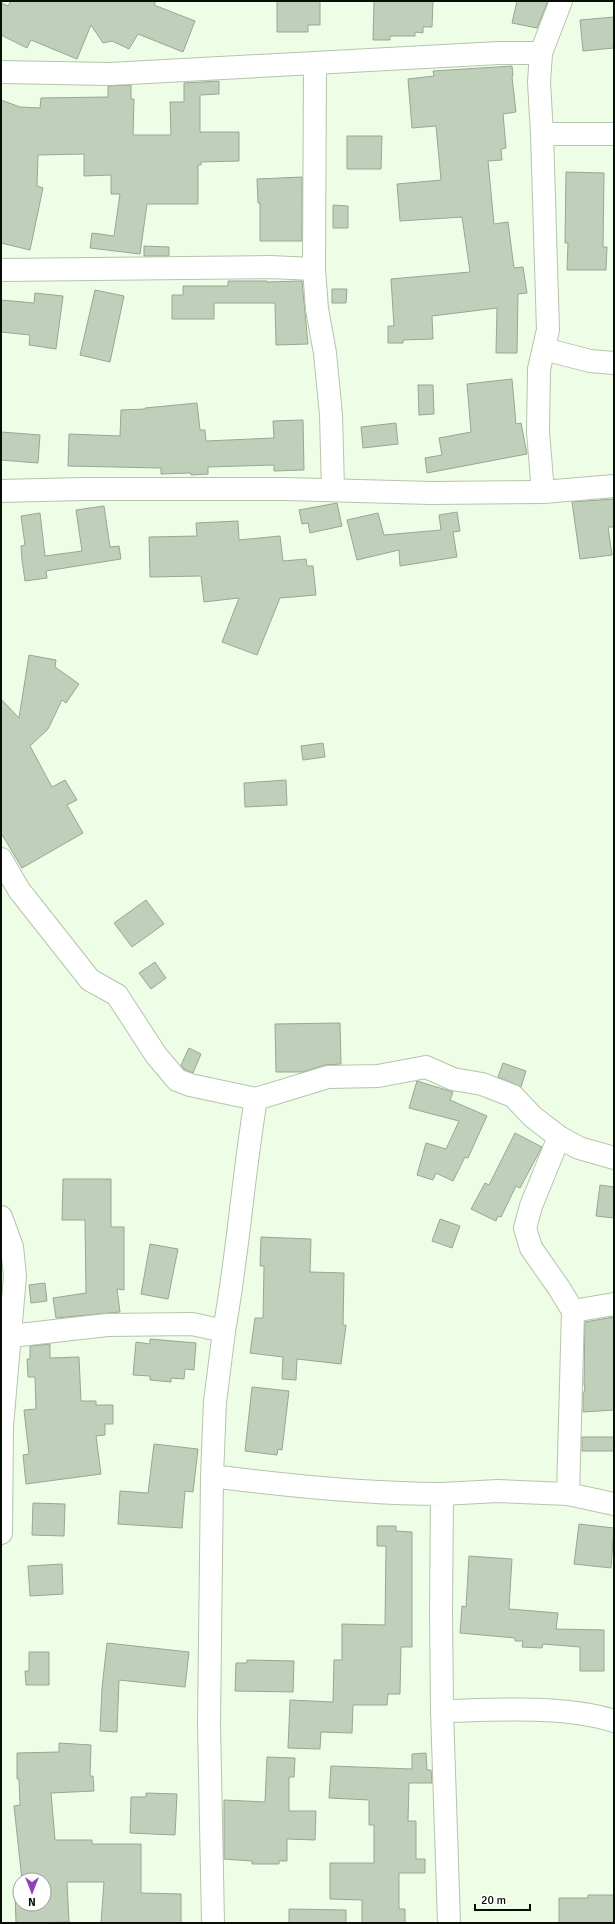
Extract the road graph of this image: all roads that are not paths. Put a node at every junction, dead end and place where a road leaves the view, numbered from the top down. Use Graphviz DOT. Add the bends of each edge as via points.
graph roads {
  1 [pos="561,1"];
  2 [pos="541,53"];
  3 [pos="315,64"];
  4 [pos="1,72"];
  5 [pos="542,134"];
  6 [pos="614,134"];
  7 [pos="314,269"];
  8 [pos="1,270"];
  9 [pos="544,349"];
  10 [pos="614,363"];
  11 [pos="614,486"];
  12 [pos="333,489"];
  13 [pos="1,491"];
  14 [pos="543,492"];
  15 [pos="1,859"];
  16 [pos="256,1099"];
  17 [pos="559,1137"];
  18 [pos="614,1158"];
  19 [pos="1,1217"];
  20 [pos="614,1304"];
  21 [pos="573,1311"];
  22 [pos="224,1331"];
  23 [pos="11,1336"];
  24 [pos="212,1476"];
  25 [pos="442,1494"];
  26 [pos="568,1494"];
  27 [pos="614,1504"];
  28 [pos="1,1533"];
  29 [pos="442,1711"];
  30 [pos="614,1722"];
  31 [pos="213,1923"];
  32 [pos="449,1923"];
  1 -- 2 [label="street"];
  2 -- 3 [label="street" via="499,53"];
  2 -- 5 [label="street" via="539,82"];
  3 -- 4 [label="street" via="110,74"];
  3 -- 7 [label="street"];
  5 -- 6 [label="street"];
  5 -- 9 [label="street" via="548,330"];
  7 -- 8 [label="street" via="270,267"];
  7 -- 12 [label="street" via="331,415"];
  9 -- 10 [label="street" via="590,361"];
  9 -- 14 [label="street" via="539,369 538,432"];
  11 -- 14 [label="street"];
  12 -- 13 [label="street"];
  12 -- 14 [label="street" via="431,493"];
  15 -- 16 [label="street" via="19,890 90,980 117,995 156,1055 177,1080"];
  16 -- 17 [label="street" via="328,1077 378,1076 426,1067 453,1079 482,1084 513,1096 533,1117"];
  16 -- 22 [label="street" via="247,1154 234,1276"];
  17 -- 18 [label="street" via="579,1148"];
  17 -- 21 [label="street" via="531,1206 525,1228 531,1248"];
  19 -- 23 [label="street" via="12,1247 15,1276"];
  20 -- 21 [label="street"];
  21 -- 26 [label="street"];
  22 -- 23 [label="street" via="192,1324 107,1325"];
  22 -- 24 [label="street" via="215,1402"];
  23 -- 28 [label="street" via="2,1426"];
  24 -- 25 [label="street" via="325,1489"];
  24 -- 31 [label="street" via="209,1723"];
  25 -- 26 [label="street" via="498,1491"];
  25 -- 29 [label="street"];
  26 -- 27 [label="street"];
  29 -- 30 [label="street" via="537,1710 596,1716"];
  29 -- 32 [label="street"];
}
